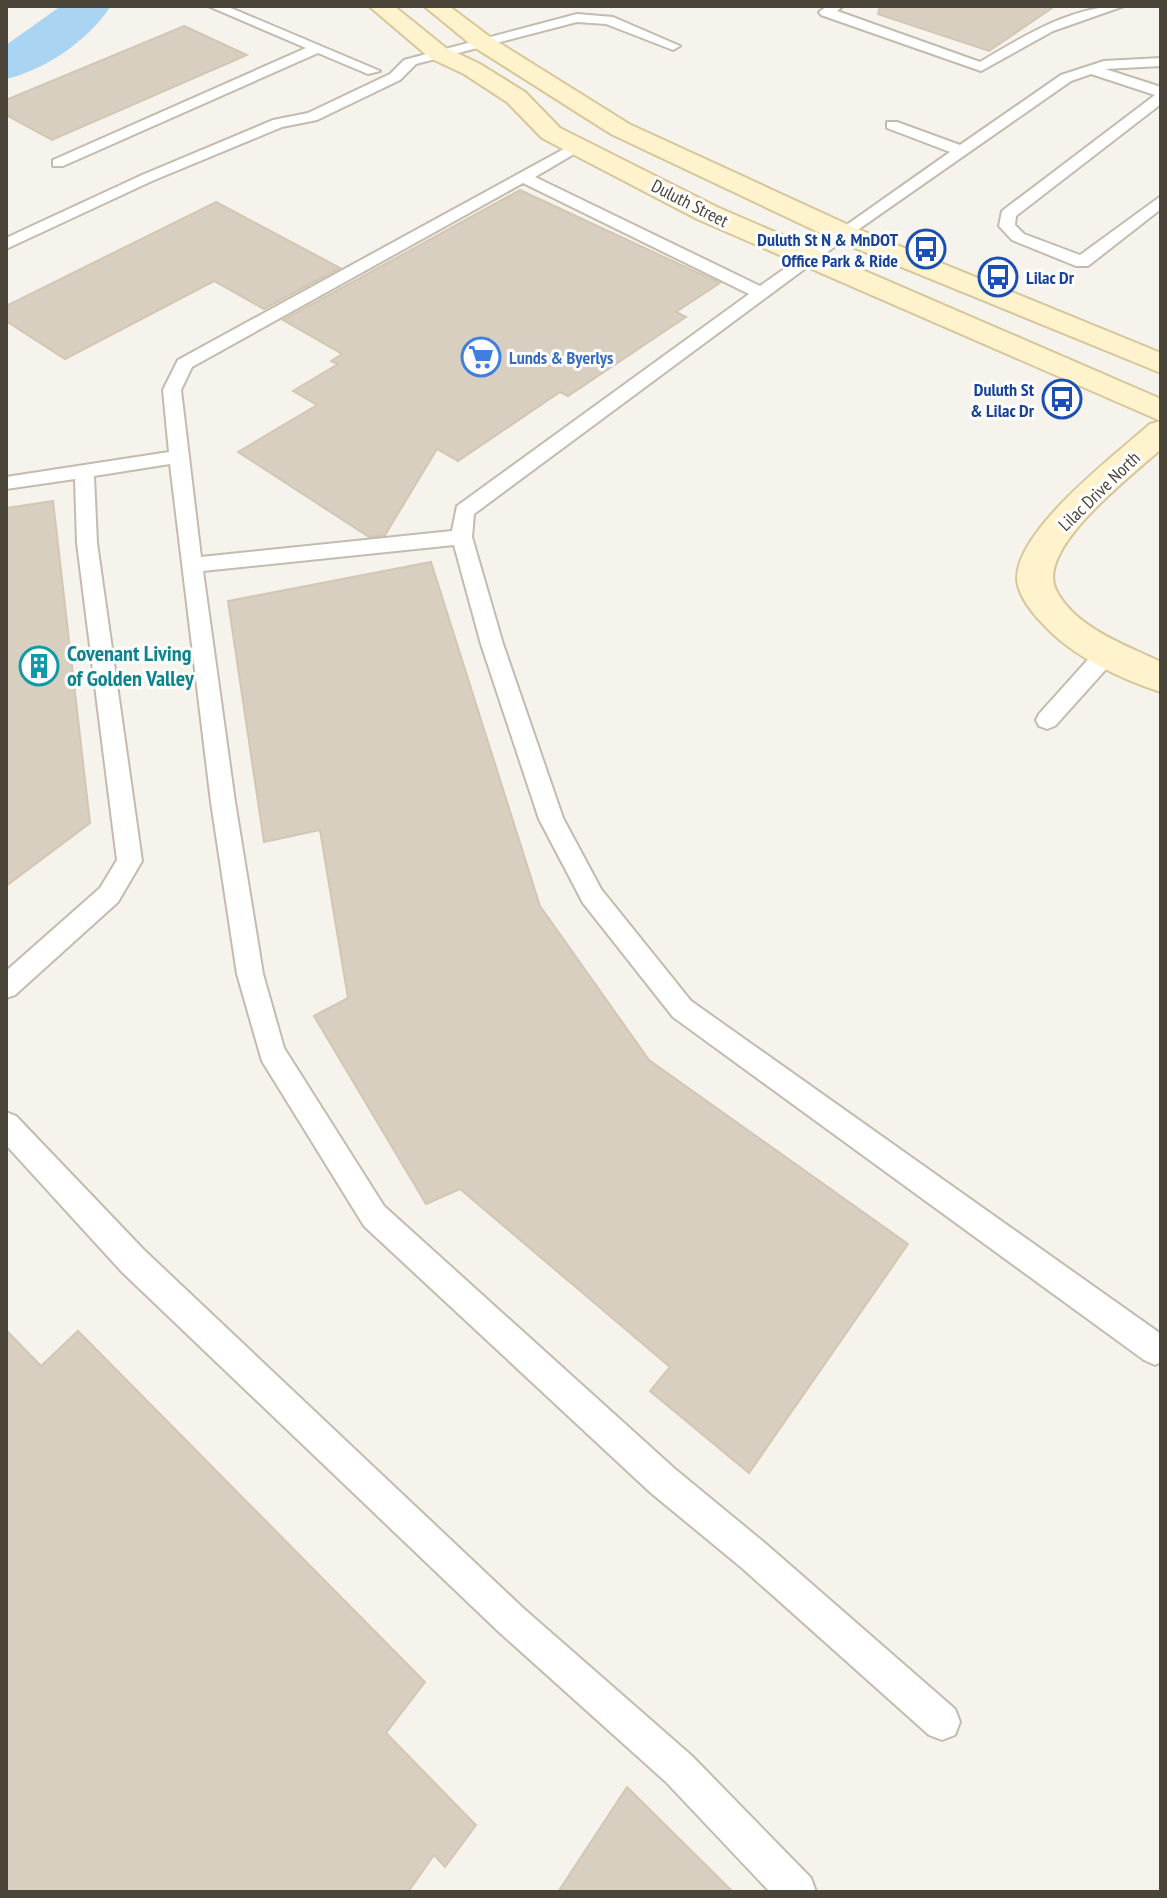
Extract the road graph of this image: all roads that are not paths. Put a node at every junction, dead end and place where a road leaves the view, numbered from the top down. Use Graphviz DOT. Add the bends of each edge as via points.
graph roads {
  1 [pos="215,6"];
  2 [pos="380,6"];
  3 [pos="435,6"];
  4 [pos="836,6"];
  5 [pos="1117,6"];
  6 [pos="482,42"];
  7 [pos="673,46"];
  8 [pos="319,48"];
  9 [pos="438,53"];
  10 [pos="1161,62"];
  11 [pos="409,63"];
  12 [pos="1090,69"];
  13 [pos="373,71"];
  14 [pos="1161,95"];
  15 [pos="278,123"];
  16 [pos="892,125"];
  17 [pos="578,147"];
  18 [pos="962,151"];
  19 [pos="58,163"];
  20 [pos="523,177"];
  21 [pos="1161,201"];
  22 [pos="843,233"];
  23 [pos="6,244"];
  24 [pos="810,259"];
  25 [pos="763,294"];
  26 [pos="1161,364"];
  27 [pos="1161,411"];
  28 [pos="1161,431"];
  29 [pos="179,457"];
  30 [pos="84,471"];
  31 [pos="6,483"];
  32 [pos="462,537"];
  33 [pos="192,565"];
  34 [pos="1109,651"];
  35 [pos="1161,678"];
  36 [pos="1047,720"];
  37 [pos="6,987"];
  38 [pos="6,1125"];
  39 [pos="1155,1349"];
  40 [pos="942,1722"];
  41 [pos="797,1892"];
  1 -- 8 [label="lane"];
  2 -- 9 [label="street, Duluth Street"];
  3 -- 6 [label="street, Duluth Street"];
  4 -- 5 [label="lane" via="826,12 981,67 1048,28"];
  6 -- 7 [label="lane" via="593,18"];
  6 -- 9 [label="lane"];
  6 -- 22 [label="street, Duluth Street" via="620,129"];
  8 -- 13 [label="lane"];
  8 -- 19 [label="lane"];
  9 -- 11 [label="lane"];
  9 -- 17 [label="street, Duluth Street" via="516,97 551,133"];
  10 -- 12 [label="lane"];
  11 -- 13 [label="lane"];
  11 -- 15 [label="lane" via="395,77 312,117"];
  12 -- 14 [label="lane"];
  12 -- 18 [label="lane" via="1066,78"];
  13 -- 15 [label="lane" via="297,107"];
  14 -- 21 [label="lane" via="1008,214 1007,226 1018,237 1082,262"];
  15 -- 23 [label="lane"];
  16 -- 18 [label="lane"];
  17 -- 20 [label="lane"];
  17 -- 24 [label="street, Duluth Street"];
  18 -- 22 [label="lane"];
  20 -- 25 [label="lane"];
  20 -- 29 [label="lane" via="184,364 172,390"];
  22 -- 24 [label="lane"];
  22 -- 26 [label="street, Duluth Street"];
  24 -- 25 [label="lane"];
  24 -- 27 [label="street, Duluth Street"];
  25 -- 32 [label="lane" via="464,511"];
  28 -- 34 [label="street, Lilac Drive North" via="1063,522 1036,564 1035,581 1046,603 1066,626"];
  29 -- 30 [label="lane"];
  29 -- 33 [label="lane"];
  30 -- 31 [label="lane"];
  30 -- 37 [label="lane" via="87,543 130,861 109,895"];
  32 -- 33 [label="lane"];
  32 -- 39 [label="lane" via="551,819 592,896 682,1009"];
  33 -- 40 [label="lane" via="250,974 272,1052 374,1216 663,1481"];
  34 -- 35 [label="street, Lilac Drive North"];
  34 -- 36 [label="lane"];
  38 -- 41 [label="lane" via="133,1261 500,1610 679,1769"];
}
